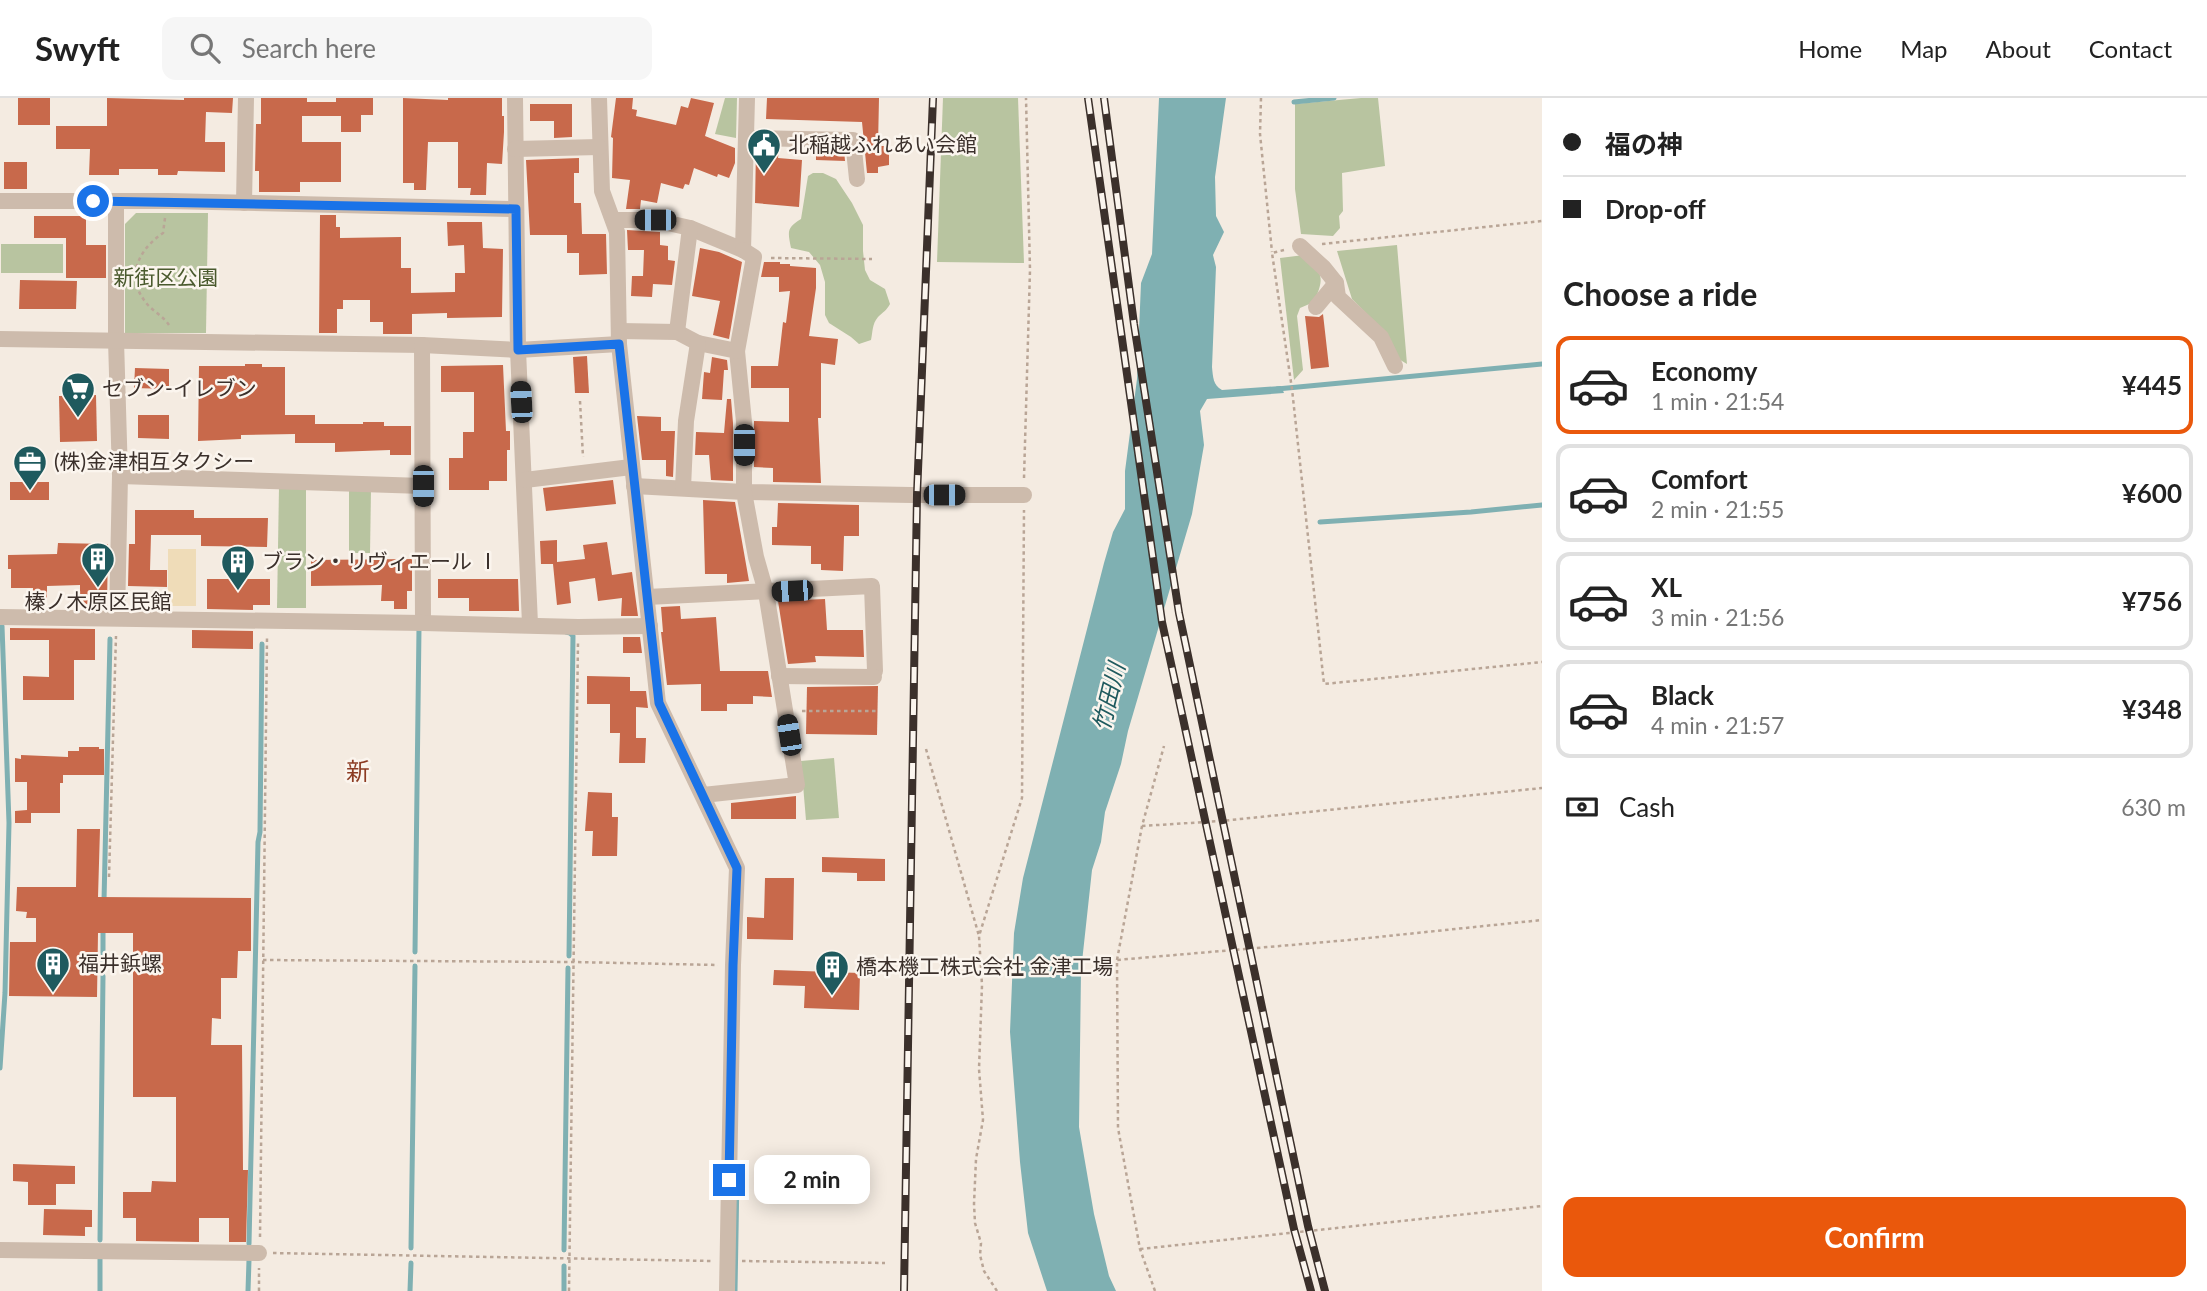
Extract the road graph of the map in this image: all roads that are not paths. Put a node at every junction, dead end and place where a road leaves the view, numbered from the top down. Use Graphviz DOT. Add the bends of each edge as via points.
graph roads {
  1 [pos="246,98"];
  2 [pos="515,98"];
  3 [pos="599,98"];
  4 [pos="747,98"];
  5 [pos="747,138"];
  6 [pos="599,147"];
  7 [pos="515,149"];
  8 [pos="857,179"];
  9 [pos="0,201"];
  10 [pos="116,201"];
  11 [pos="244,203"];
  12 [pos="516,209"];
  13 [pos="614,220"];
  14 [pos="690,228"];
  15 [pos="1300,246"];
  16 [pos="749,254"];
  17 [pos="1336,284"];
  18 [pos="1316,307"];
  19 [pos="677,332"];
  20 [pos="620,338"];
  21 [pos="0,339"];
  22 [pos="116,340"];
  23 [pos="698,343"];
  24 [pos="422,345"];
  25 [pos="518,350"];
  26 [pos="737,351"];
  27 [pos="1395,366"];
  28 [pos="631,467"];
  29 [pos="120,477"];
  30 [pos="525,480"];
  31 [pos="423,486"];
  32 [pos="634,486"];
  33 [pos="683,488"];
  34 [pos="744,492"];
  35 [pos="1024,495"];
  36 [pos="766,592"];
  37 [pos="647,597"];
  38 [pos="0,617"];
  39 [pos="117,618"];
  40 [pos="423,623"];
  41 [pos="530,624"];
  42 [pos="650,626"];
  43 [pos="779,676"];
  44 [pos="703,795"];
  45 [pos="0,1250"];
  46 [pos="259,1253"];
  47 [pos="727,1291"];
  1 -- 11 [label="street"];
  2 -- 7 [label="street"];
  3 -- 6 [label="street"];
  4 -- 5 [label="street"];
  5 -- 8 [label="street" via="853,140"];
  5 -- 16 [label="street"];
  6 -- 7 [label="street"];
  6 -- 13 [label="street" via="602,191"];
  7 -- 12 [label="street"];
  9 -- 10 [label="street"];
  10 -- 11 [label="street"];
  10 -- 22 [label="street"];
  11 -- 12 [label="street"];
  12 -- 25 [label="street"];
  13 -- 14 [label="street" via="655,220"];
  13 -- 20 [label="street"];
  14 -- 16 [label="street"];
  14 -- 19 [label="street"];
  15 -- 17 [label="street"];
  16 -- 26 [label="street"];
  17 -- 18 [label="street"];
  17 -- 27 [label="street" via="1338,297 1381,337"];
  19 -- 20 [label="street"];
  19 -- 23 [label="street"];
  20 -- 25 [label="street"];
  20 -- 28 [label="street"];
  21 -- 22 [label="street"];
  22 -- 24 [label="street"];
  22 -- 29 [label="street"];
  23 -- 26 [label="street"];
  23 -- 33 [label="street" via="686,421"];
  24 -- 25 [label="street"];
  24 -- 31 [label="street"];
  25 -- 30 [label="street"];
  26 -- 34 [label="street"];
  28 -- 30 [label="street"];
  28 -- 32 [label="street"];
  29 -- 31 [label="street"];
  29 -- 39 [label="street"];
  30 -- 41 [label="street"];
  31 -- 40 [label="street"];
  32 -- 33 [label="street"];
  32 -- 37 [label="street"];
  33 -- 34 [label="street"];
  34 -- 35 [label="street"];
  34 -- 36 [label="street"];
  36 -- 37 [label="street"];
  36 -- 43 [label="street"];
  36 -- 43 [label="street" via="872,586 874,674"];
  37 -- 42 [label="street"];
  38 -- 39 [label="street"];
  39 -- 40 [label="street"];
  40 -- 41 [label="street"];
  41 -- 42 [label="street"];
  42 -- 44 [label="street" via="659,703"];
  43 -- 44 [label="street" via="797,785"];
  44 -- 47 [label="street" via="737,868"];
  45 -- 46 [label="street"];
}
